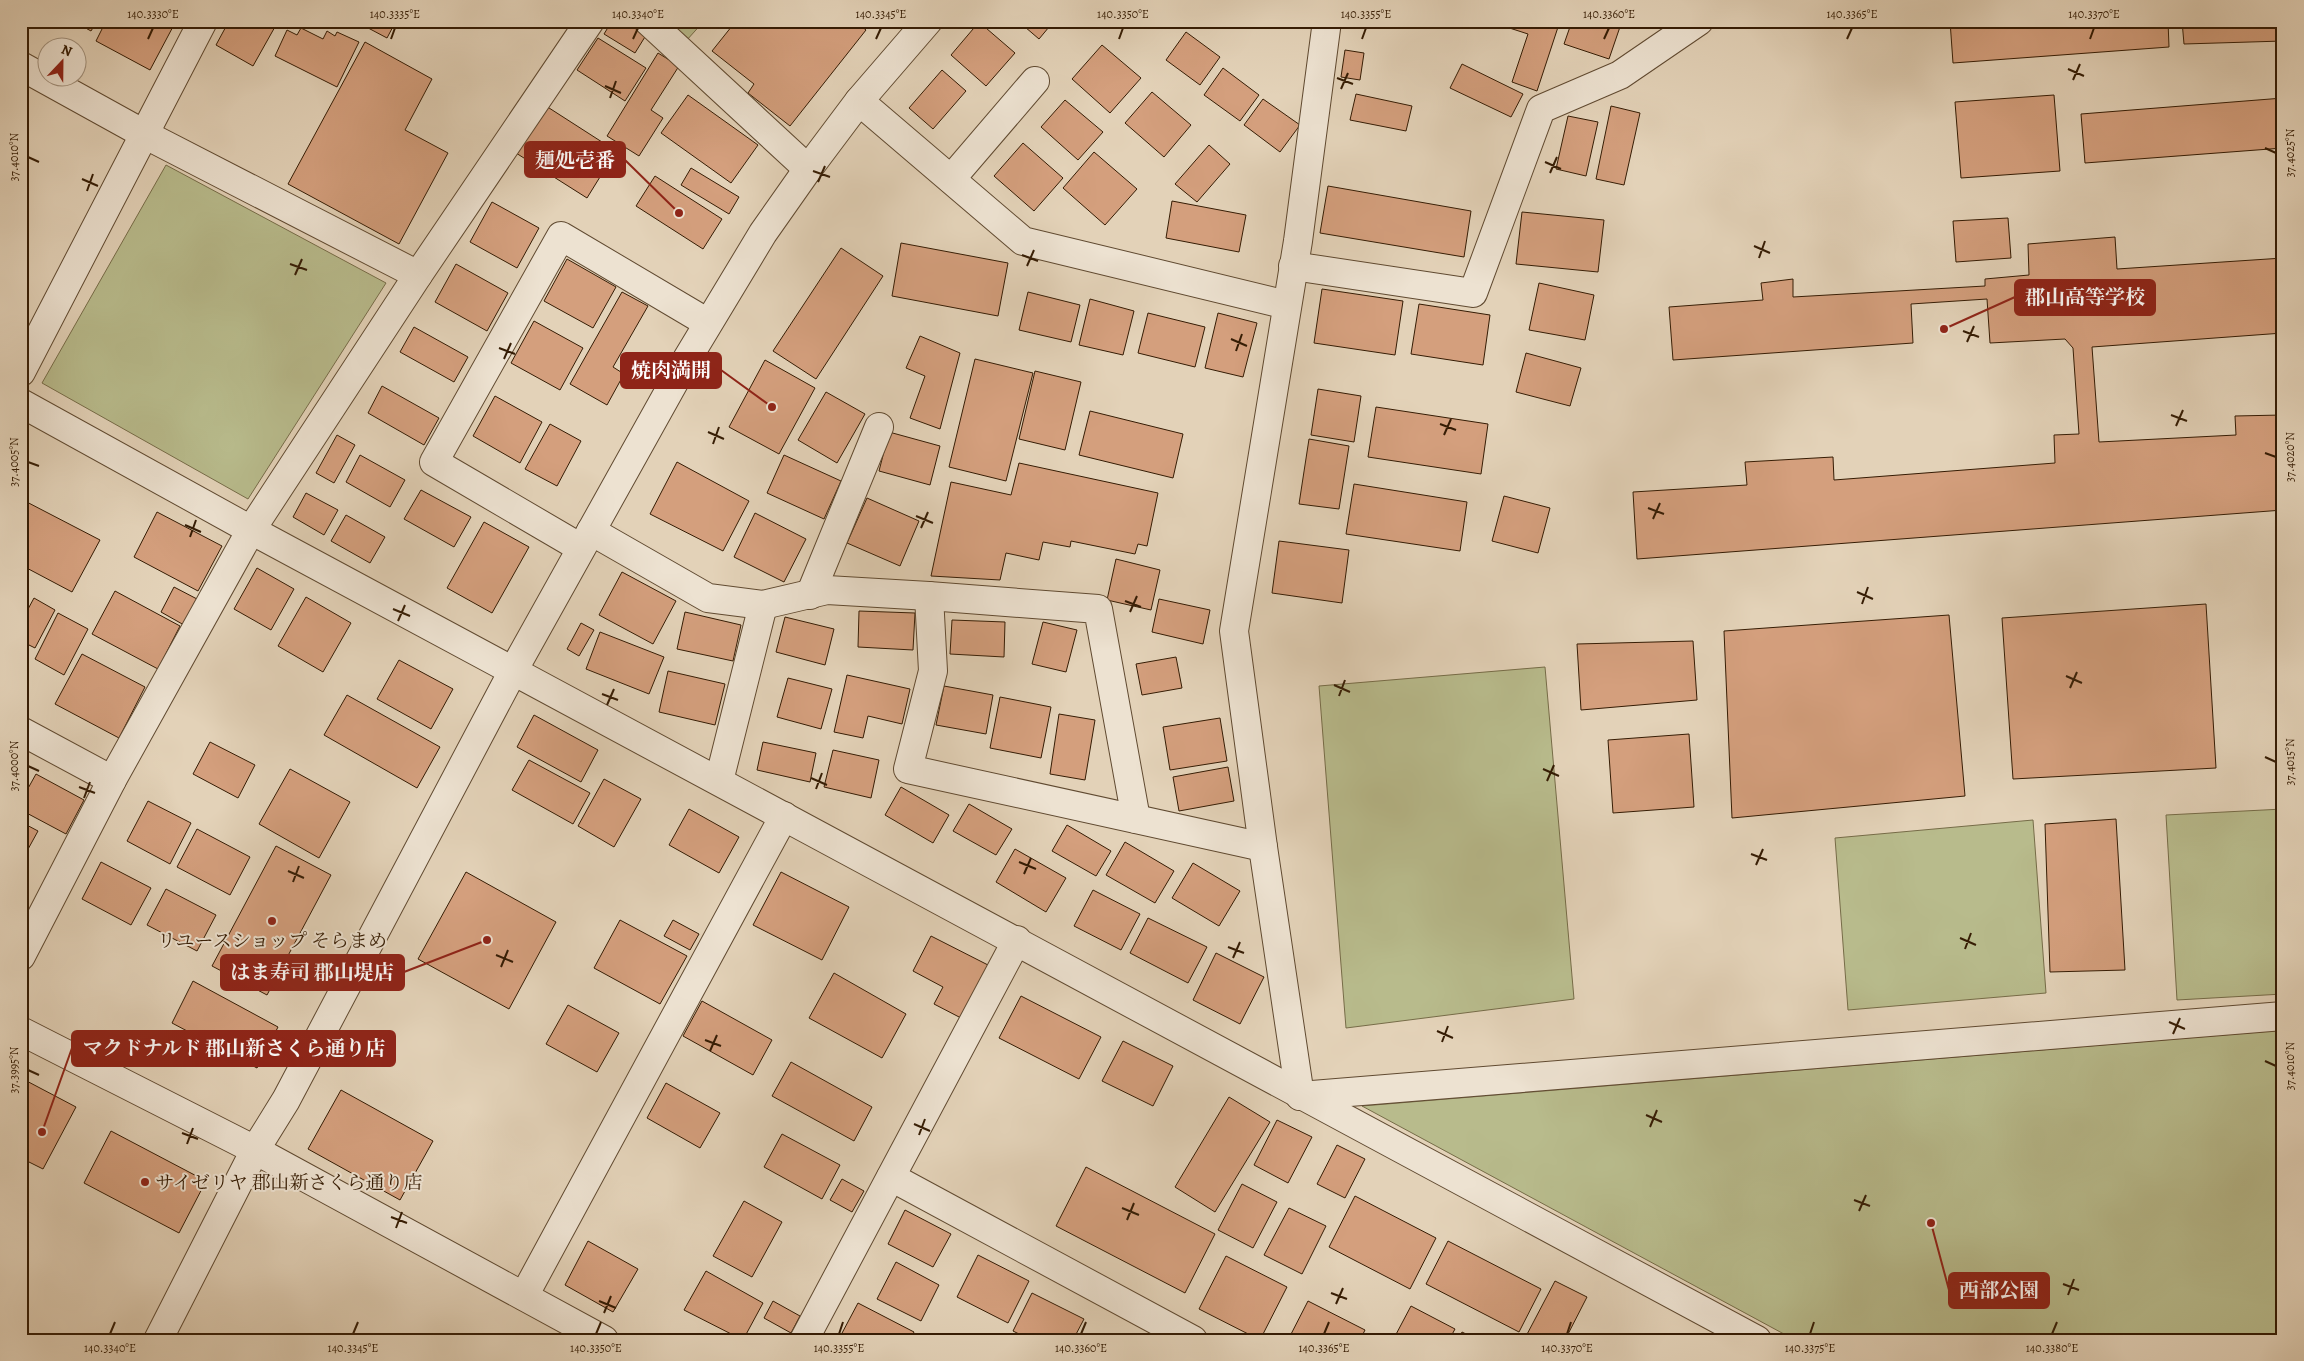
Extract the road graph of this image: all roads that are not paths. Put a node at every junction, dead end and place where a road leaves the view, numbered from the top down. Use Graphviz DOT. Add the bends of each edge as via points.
graph roads {
  1 [pos="204,21"];
  2 [pos="590,21"];
  3 [pos="648,21"];
  4 [pos="928,21"];
  5 [pos="1327,21"];
  6 [pos="1699,21"];
  7 [pos="21,66"];
  8 [pos="1036,81"];
  9 [pos="859,101"];
  10 [pos="144,134"];
  11 [pos="808,169"];
  12 [pos="951,179"];
  13 [pos="1293,266"];
  14 [pos="418,275"];
  15 [pos="1287,305"];
  16 [pos="708,323"];
  17 [pos="21,372"];
  18 [pos="21,403"];
  19 [pos="879,427"];
  20 [pos="251,530"];
  21 [pos="586,540"];
  22 [pos="810,594"];
  23 [pos="929,596"];
  24 [pos="764,605"];
  25 [pos="513,671"];
  26 [pos="21,731"];
  27 [pos="112,780"];
  28 [pos="719,781"];
  29 [pos="784,816"];
  30 [pos="1136,819"];
  31 [pos="1263,847"];
  32 [pos="1017,940"];
  33 [pos="21,956"];
  34 [pos="2283,1016"];
  35 [pos="21,1031"];
  36 [pos="1300,1096"];
  37 [pos="255,1150"];
  38 [pos="890,1177"];
  39 [pos="524,1296"];
  40 [pos="1721,1331"];
  41 [pos="158,1340"];
  42 [pos="604,1340"];
  43 [pos="804,1340"];
  44 [pos="1193,1340"];
  45 [pos="1757,1340"];
  1 -- 10 [label="street"];
  2 -- 14 [label="street"];
  3 -- 11 [label="street"];
  4 -- 9 [label="street"];
  5 -- 13 [label="street"];
  6 -- 13 [label="street" via="1620,75 1541,109 1473,293"];
  7 -- 10 [label="street"];
  8 -- 12 [label="street"];
  9 -- 11 [label="street"];
  9 -- 12 [label="street"];
  10 -- 14 [label="street"];
  10 -- 17 [label="street"];
  11 -- 16 [label="street" via="763,233"];
  12 -- 15 [label="street" via="1023,241"];
  13 -- 15 [label="street"];
  14 -- 20 [label="street"];
  15 -- 31 [label="street" via="1234,631"];
  16 -- 21 [label="street"];
  16 -- 21 [label="street" via="561,236 434,462"];
  18 -- 20 [label="street"];
  19 -- 22 [label="street"];
  20 -- 25 [label="street"];
  20 -- 27 [label="street"];
  21 -- 24 [label="street" via="708,598"];
  21 -- 25 [label="street"];
  22 -- 23 [label="street" via="827,590"];
  22 -- 24 [label="street"];
  23 -- 30 [label="street" via="1098,609"];
  23 -- 30 [label="street" via="932,671 908,769"];
  24 -- 28 [label="street"];
  25 -- 28 [label="street"];
  25 -- 37 [label="street" via="286,1100"];
  26 -- 27 [label="street"];
  27 -- 33 [label="street"];
  28 -- 29 [label="street"];
  29 -- 32 [label="street"];
  29 -- 39 [label="street"];
  30 -- 31 [label="street"];
  31 -- 36 [label="street"];
  32 -- 36 [label="street"];
  32 -- 38 [label="street"];
  34 -- 36 [label="street"];
  35 -- 37 [label="street"];
  36 -- 40 [label="street"];
  37 -- 39 [label="street"];
  37 -- 41 [label="street"];
  38 -- 43 [label="street"];
  38 -- 44 [label="street"];
  39 -- 42 [label="street"];
  40 -- 45 [label="street"];
}
